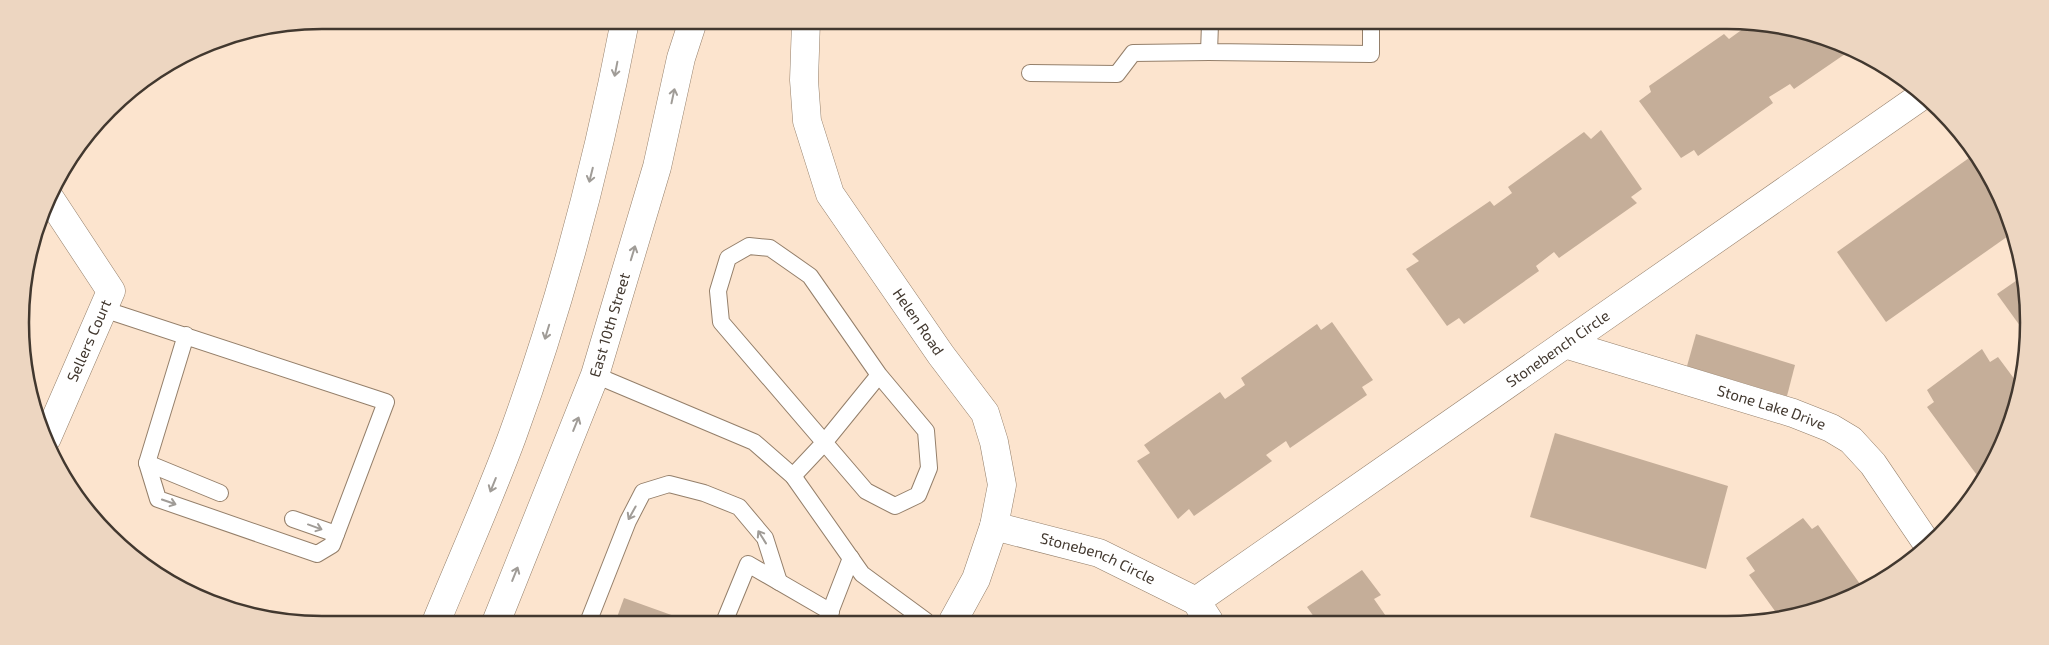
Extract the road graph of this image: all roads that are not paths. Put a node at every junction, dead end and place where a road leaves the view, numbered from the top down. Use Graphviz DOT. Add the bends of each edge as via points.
graph roads {
  1 [pos="623,29"];
  2 [pos="691,29"];
  3 [pos="806,29"];
  4 [pos="1210,29"];
  5 [pos="1371,29"];
  6 [pos="1209,52"];
  7 [pos="1030,73"];
  8 [pos="1917,99"];
  9 [pos="54,204"];
  10 [pos="103,309"];
  11 [pos="186,335"];
  12 [pos="1565,344"];
  13 [pos="595,375"];
  14 [pos="879,375"];
  15 [pos="50,432"];
  16 [pos="823,444"];
  17 [pos="147,463"];
  18 [pos="793,476"];
  19 [pos="220,493"];
  20 [pos="293,519"];
  21 [pos="994,526"];
  22 [pos="339,527"];
  23 [pos="1924,539"];
  24 [pos="851,558"];
  25 [pos="779,582"];
  26 [pos="1202,611"];
  27 [pos="439,616"];
  28 [pos="499,616"];
  29 [pos="591,616"];
  30 [pos="727,616"];
  31 [pos="829,616"];
  32 [pos="920,616"];
  33 [pos="957,616"];
  1 -- 27 [label="street, one-way" via="590,177 546,338 511,438"];
  13 -- 2 [label="street, East 10th Street, one-way" via="654,176"];
  3 -- 21 [label="street, Helen Road" via="806,121 830,194 985,413 1002,485"];
  4 -- 6 [label="lane"];
  5 -- 6 [label="lane" via="1372,54"];
  6 -- 7 [label="lane" via="1133,52 1117,74"];
  8 -- 12 [label="street, Stonebench Circle"];
  9 -- 10 [label="street, Sellers Court" via="111,291"];
  10 -- 11 [label="lane"];
  10 -- 15 [label="street, Sellers Court"];
  11 -- 17 [label="lane"];
  11 -- 22 [label="lane" via="386,402"];
  12 -- 23 [label="street, Stone Lake Drive" via="1794,413 1831,428 1851,440 1873,464"];
  12 -- 26 [label="street, Stonebench Circle"];
  13 -- 18 [label="lane" via="754,442"];
  28 -- 13 [label="street, East 10th Street, one-way"];
  14 -- 16 [label="lane"];
  14 -- 16 [label="lane" via="926,431 929,468 918,495 896,506 866,492"];
  14 -- 16 [label="lane" via="810,276 770,248 749,246 728,258 718,291 721,322"];
  16 -- 18 [label="lane"];
  17 -- 19 [label="lane"];
  17 -- 22 [label="lane, one-way" via="158,499 317,554 332,545"];
  18 -- 24 [label="lane"];
  20 -- 22 [label="lane, one-way"];
  21 -- 26 [label="street, Stonebench Circle" via="1099,553"];
  21 -- 33 [label="street, Helen Road" via="976,578"];
  24 -- 31 [label="lane"];
  24 -- 32 [label="lane" via="862,574"];
  25 -- 29 [label="lane, one-way" via="765,538 739,507 704,493 668,484 643,492 628,521"];
  25 -- 30 [label="lane" via="748,564"];
  25 -- 31 [label="lane"];
}
